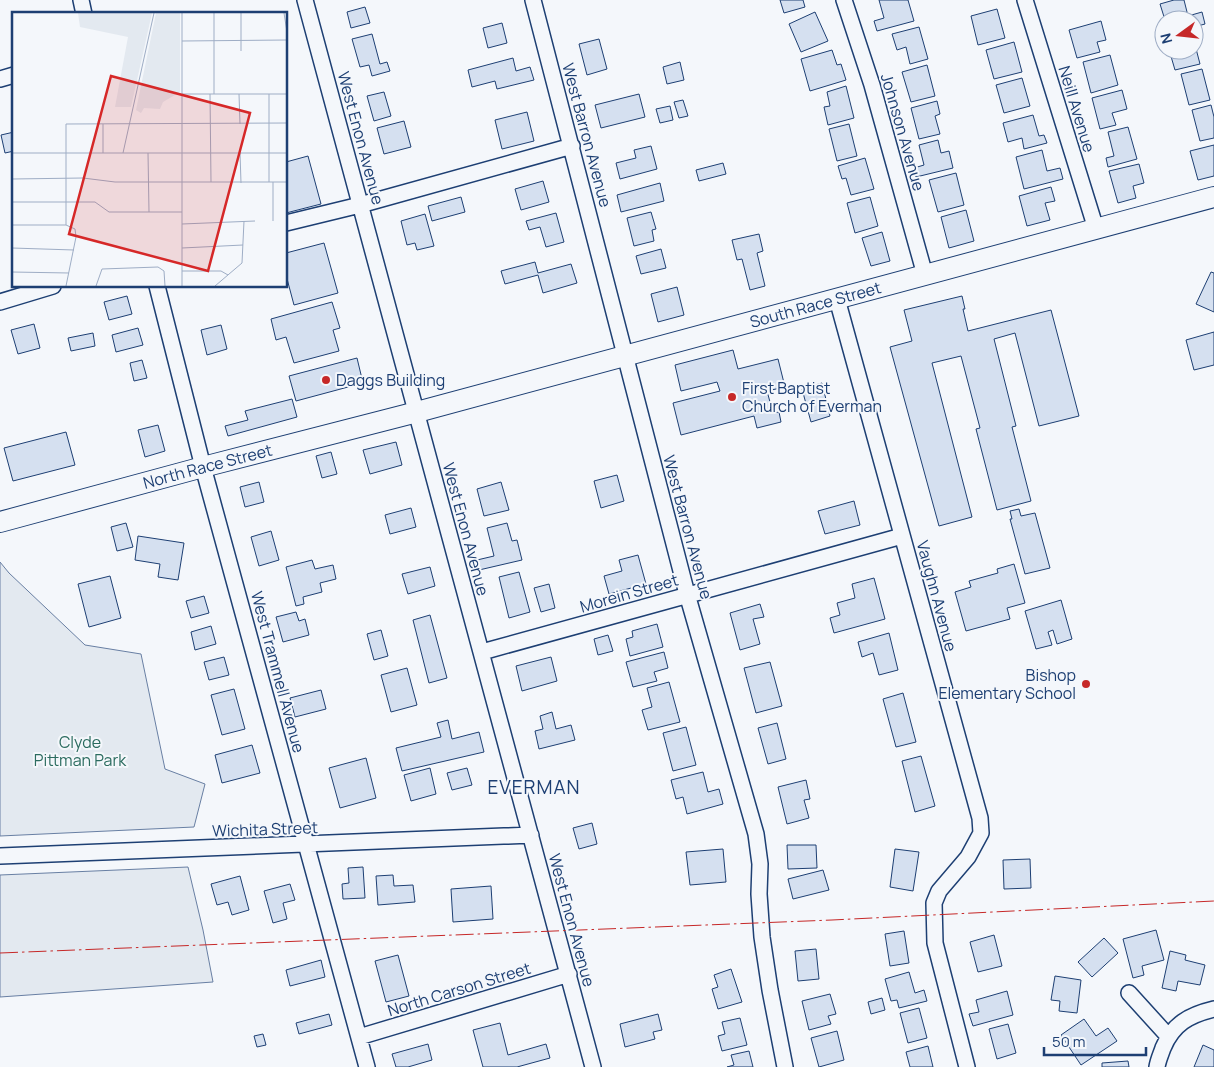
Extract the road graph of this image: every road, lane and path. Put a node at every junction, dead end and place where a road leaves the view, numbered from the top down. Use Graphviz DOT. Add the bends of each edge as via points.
graph roads {
  1 [pos="305,0"];
  2 [pos="533,0"];
  3 [pos="844,0"];
  4 [pos="1025,0"];
  5 [pos="572,146"];
  6 [pos="1214,197"];
  7 [pos="360,205"];
  8 [pos="288,223"];
  9 [pos="1096,229"];
  10 [pos="925,275"];
  11 [pos="46,288"];
  12 [pos="157,288"];
  13 [pos="837,299"];
  14 [pos="0,302"];
  15 [pos="625,356"];
  16 [pos="416,412"];
  17 [pos="203,467"];
  18 [pos="0,522"];
  19 [pos="902,536"];
  20 [pos="687,594"];
  21 [pos="482,652"];
  22 [pos="531,836"];
  23 [pos="306,845"];
  24 [pos="0,856"];
  25 [pos="569,974"];
  26 [pos="1129,993"];
  27 [pos="1214,1009"];
  28 [pos="1168,1036"];
  29 [pos="359,1037"];
  30 [pos="367,1067"];
  31 [pos="593,1067"];
  32 [pos="785,1067"];
  33 [pos="967,1067"];
  34 [pos="1157,1067"];
  1 -- 7 [label="street, West Enon Avenue"];
  2 -- 5 [label="street, West Barron Avenue"];
  3 -- 10 [label="street, Johnson Avenue" via="872,85"];
  4 -- 9 [label="street, Neill Avenue"];
  5 -- 7 [label="street"];
  5 -- 15 [label="street, West Barron Avenue"];
  6 -- 9 [label="main road, South Race Street"];
  7 -- 8 [label="street"];
  7 -- 16 [label="street, West Enon Avenue"];
  9 -- 10 [label="main road, South Race Street"];
  10 -- 13 [label="main road, South Race Street"];
  11 -- 14 [label="street"];
  12 -- 17 [label="street, West Trammell Avenue"];
  13 -- 15 [label="main road, South Race Street"];
  13 -- 19 [label="street, Vaughn Avenue"];
  15 -- 16 [label="main road, South Race Street"];
  15 -- 20 [label="street, West Barron Avenue"];
  16 -- 17 [label="main road, North Race Street"];
  16 -- 21 [label="street, West Enon Avenue"];
  17 -- 18 [label="main road, North Race Street"];
  17 -- 23 [label="street, West Trammell Avenue"];
  19 -- 20 [label="street, Morein Street"];
  19 -- 33 [label="street, Vaughn Avenue" via="980,818 981,833 968,857 939,891 934,903 935,943"];
  20 -- 21 [label="street, Morein Street"];
  20 -- 32 [label="street, West Barron Avenue" via="756,834 762,937"];
  21 -- 22 [label="street, West Enon Avenue"];
  22 -- 23 [label="street, Wichita Street"];
  22 -- 25 [label="street, West Enon Avenue"];
  23 -- 24 [label="street, Wichita Street"];
  23 -- 29 [label="street, West Trammell Avenue"];
  25 -- 29 [label="street, North Carson Street"];
  25 -- 31 [label="street, West Enon Avenue"];
  26 -- 28 [label="street"];
  27 -- 28 [label="street" via="1199,1012 1175,1027"];
  28 -- 34 [label="street"];
  29 -- 30 [label="street, West Trammell Avenue"];
}
